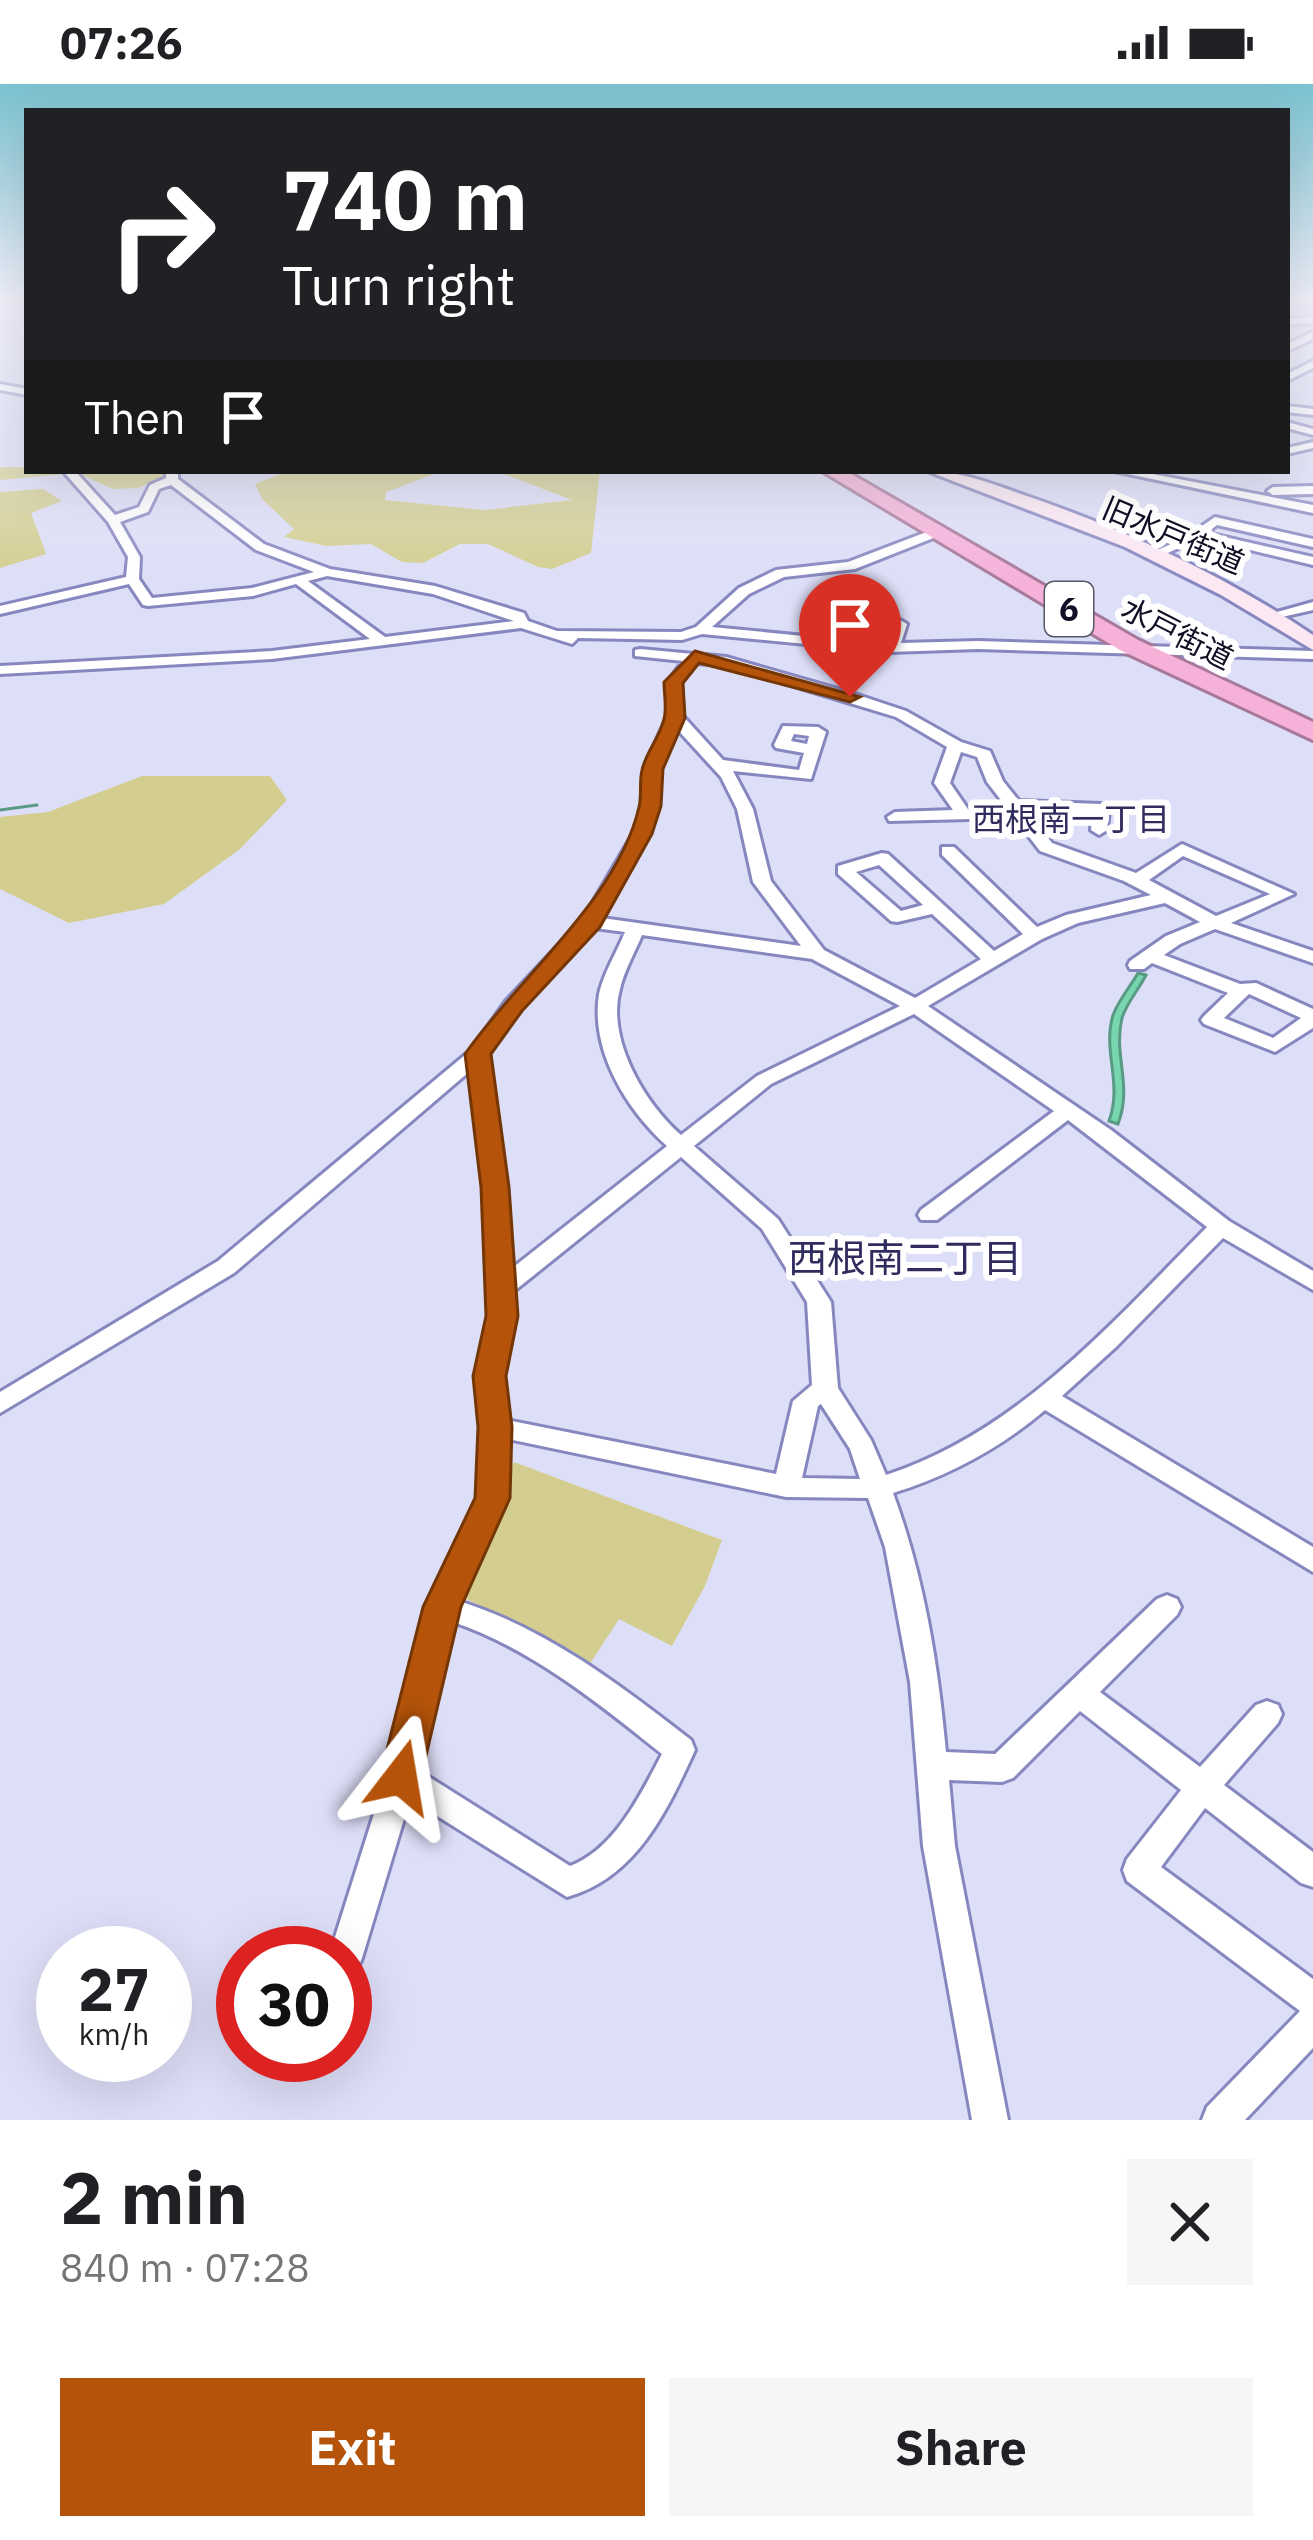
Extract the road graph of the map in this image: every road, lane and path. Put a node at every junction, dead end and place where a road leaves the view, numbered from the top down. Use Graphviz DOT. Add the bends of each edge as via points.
graph roads {
  1 [pos="72,474"];
  2 [pos="837,474"];
  3 [pos="943,474"];
  4 [pos="1133,474"];
  5 [pos="172,476"];
  6 [pos="1194,488"];
  7 [pos="1313,490"];
  8 [pos="1313,509"];
  9 [pos="113,520"];
  10 [pos="1313,527"];
  11 [pos="937,532"];
  12 [pos="1197,534"];
  13 [pos="1291,538"];
  14 [pos="1313,544"];
  15 [pos="1153,555"];
  16 [pos="1313,561"];
  17 [pos="327,572"];
  18 [pos="132,579"];
  19 [pos="302,583"];
  20 [pos="1313,606"];
  21 [pos="0,610"];
  22 [pos="1274,615"];
  23 [pos="772,616"];
  24 [pos="522,624"];
  25 [pos="900,624"];
  26 [pos="701,630"];
  27 [pos="754,635"];
  28 [pos="682,636"];
  29 [pos="382,641"];
  30 [pos="1313,644"];
  31 [pos="892,648"];
  32 [pos="1139,650"];
  33 [pos="640,652"];
  34 [pos="674,652"];
  35 [pos="695,656"];
  36 [pos="1313,656"];
  37 [pos="0,670"];
  38 [pos="675,718"];
  39 [pos="1313,732"];
  40 [pos="955,745"];
  41 [pos="813,749"];
  42 [pos="717,764"];
  43 [pos="1016,806"];
  44 [pos="895,817"];
  45 [pos="1099,830"];
  46 [pos="947,851"];
  47 [pos="1137,881"];
  48 [pos="1162,898"];
  49 [pos="936,907"];
  50 [pos="591,922"];
  51 [pos="1217,924"];
  52 [pos="636,928"];
  53 [pos="1035,935"];
  54 [pos="817,954"];
  55 [pos="1313,957"];
  56 [pos="993,959"];
  57 [pos="1241,991"];
  58 [pos="915,1006"];
  59 [pos="1313,1017"];
  60 [pos="478,1054"];
  61 [pos="1068,1110"];
  62 [pos="680,1148"];
  63 [pos="929,1216"];
  64 [pos="1221,1226"];
  65 [pos="1313,1282"];
  66 [pos="500,1290"];
  67 [pos="825,1389"];
  68 [pos="1045,1398"];
  69 [pos="0,1404"];
  70 [pos="495,1427"];
  71 [pos="786,1487"];
  72 [pos="873,1487"];
  73 [pos="1313,1561"];
  74 [pos="442,1607"];
  75 [pos="1167,1607"];
  76 [pos="1078,1693"];
  77 [pos="1267,1714"];
  78 [pos="935,1766"];
  79 [pos="401,1777"];
  80 [pos="1202,1787"];
  81 [pos="1313,1872"];
  82 [pos="355,1926"];
  83 [pos="1313,2000"];
  84 [pos="1313,2023"];
  85 [pos="990,2120"];
  86 [pos="1220,2120"];
  1 -- 9 [label="street"];
  2 -- 11 [label="highway, 水戸街道 / 6"];
  3 -- 15 [label="street, 旧水戸街道"];
  4 -- 6 [label="street"];
  5 -- 9 [label="street" via="154,487 144,509"];
  5 -- 17 [label="street" via="260,547"];
  6 -- 7 [label="street"];
  6 -- 8 [label="street"];
  9 -- 18 [label="street" via="134,557"];
  10 -- 13 [label="street"];
  11 -- 26 [label="street" via="850,566 781,573 744,591"];
  11 -- 32 [label="highway, 水戸街道 / 6"];
  12 -- 13 [label="street" via="1216,521"];
  12 -- 15 [label="street"];
  12 -- 16 [label="street"];
  13 -- 14 [label="street"];
  15 -- 22 [label="street, 旧水戸街道"];
  17 -- 19 [label="street"];
  17 -- 24 [label="street" via="473,599"];
  18 -- 19 [label="street" via="148,602"];
  18 -- 21 [label="street"];
  19 -- 29 [label="street"];
  20 -- 22 [label="street"];
  22 -- 30 [label="street, 旧水戸街道"];
  23 -- 27 [label="street"];
  24 -- 28 [label="street" via="567,638"];
  24 -- 29 [label="street"];
  25 -- 31 [label="street"];
  26 -- 27 [label="street"];
  26 -- 28 [label="street"];
  27 -- 31 [label="street"];
  28 -- 34 [label="street"];
  29 -- 37 [label="street" via="272,656"];
  31 -- 32 [label="street"];
  32 -- 36 [label="street"];
  32 -- 39 [label="highway, 水戸街道 / 6"];
  33 -- 34 [label="street"];
  34 -- 35 [label="street"];
  35 -- 38 [label="street" via="674,682"];
  35 -- 40 [label="street" via="867,702"];
  38 -- 42 [label="street"];
  38 -- 50 [label="street" via="652,769 640,834"];
  40 -- 43 [label="street" via="984,754"];
  40 -- 44 [label="street" via="942,783 964,815"];
  41 -- 42 [label="street" via="805,776"];
  42 -- 54 [label="street" via="745,809 762,882"];
  43 -- 45 [label="street" via="1101,809"];
  43 -- 47 [label="street" via="1046,848"];
  46 -- 53 [label="street"];
  47 -- 48 [label="street"];
  47 -- 51 [label="street" via="1182,850 1285,893"];
  48 -- 51 [label="street"];
  48 -- 53 [label="street"];
  49 -- 56 [label="street"];
  50 -- 52 [label="street"];
  50 -- 60 [label="street"];
  51 -- 55 [label="street"];
  51 -- 57 [label="street" via="1144,961"];
  52 -- 54 [label="street"];
  52 -- 62 [label="street" via="609,991 608,1025 627,1083"];
  53 -- 56 [label="street"];
  54 -- 58 [label="street"];
  56 -- 58 [label="street"];
  57 -- 59 [label="street" via="1249,987"];
  57 -- 59 [label="street" via="1211,1020 1275,1046"];
  58 -- 61 [label="street"];
  58 -- 62 [label="street" via="764,1080"];
  60 -- 66 [label="street"];
  60 -- 69 [label="street" via="226,1267"];
  61 -- 63 [label="street"];
  61 -- 64 [label="street"];
  62 -- 66 [label="street"];
  62 -- 67 [label="street" via="770,1224 791,1255 819,1303"];
  64 -- 65 [label="street"];
  64 -- 68 [label="street"];
  66 -- 70 [label="street" via="490,1376"];
  67 -- 71 [label="street" via="806,1401"];
  67 -- 72 [label="street" via="862,1447"];
  68 -- 72 [label="street" via="934,1467"];
  68 -- 73 [label="street"];
  70 -- 71 [label="street"];
  70 -- 74 [label="street" via="492,1498"];
  71 -- 72 [label="street"];
  72 -- 78 [label="street" via="899,1547"];
  74 -- 79 [label="street"];
  74 -- 79 [label="street" via="537,1646 680,1750 644,1822 583,1880 567,1882"];
  75 -- 76 [label="street"];
  76 -- 78 [label="street" via="1002,1768"];
  76 -- 80 [label="street"];
  77 -- 80 [label="street"];
  78 -- 85 [label="street" via="939,1846"];
  79 -- 82 [label="street"];
  80 -- 81 [label="street"];
  80 -- 83 [label="street" via="1139,1870"];
  84 -- 86 [label="street"];
}
